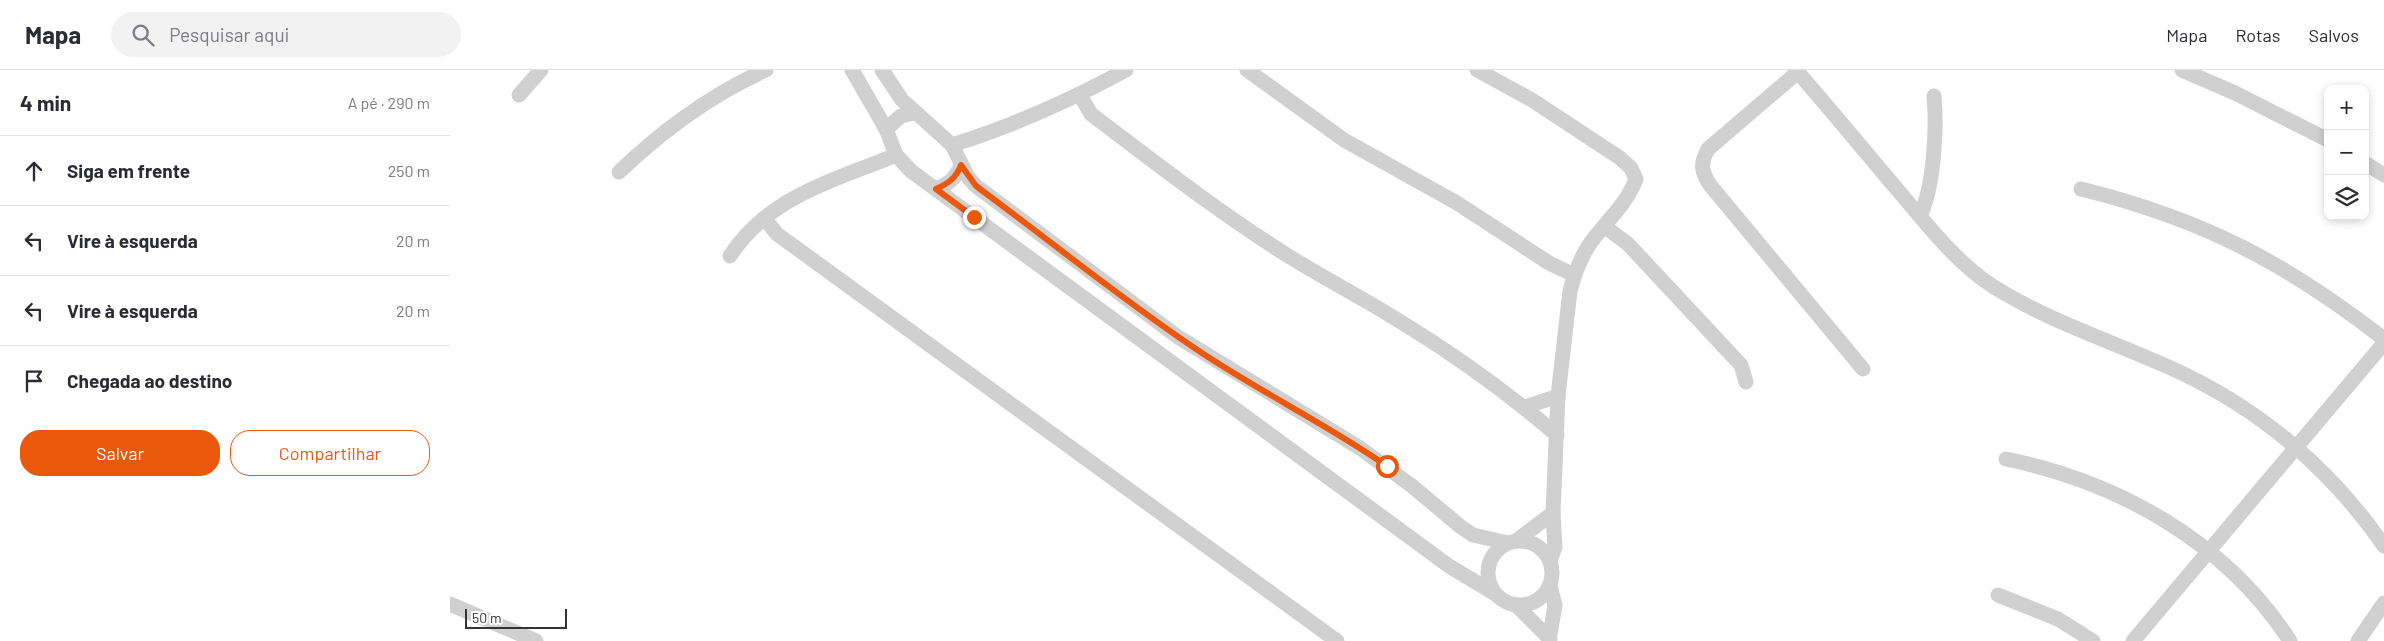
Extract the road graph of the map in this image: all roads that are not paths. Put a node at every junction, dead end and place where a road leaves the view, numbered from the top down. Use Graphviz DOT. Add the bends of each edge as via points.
graph roads {
  1 [pos="541,70"];
  2 [pos="766,70"];
  3 [pos="852,70"];
  4 [pos="882,70"];
  5 [pos="1126,70"];
  6 [pos="1247,70"];
  7 [pos="1477,70"];
  8 [pos="2182,70"];
  9 [pos="1797,71"];
  10 [pos="519,95"];
  11 [pos="1080,95"];
  12 [pos="1934,96"];
  13 [pos="914,113"];
  14 [pos="886,129"];
  15 [pos="2324,138"];
  16 [pos="952,145"];
  17 [pos="896,155"];
  18 [pos="961,165"];
  19 [pos="2369,166"];
  20 [pos="619,172"];
  21 [pos="2384,175"];
  22 [pos="936,189"];
  23 [pos="2081,189"];
  24 [pos="1920,216"];
  25 [pos="764,218"];
  26 [pos="1604,226"];
  27 [pos="730,256"];
  28 [pos="1574,275"];
  29 [pos="2384,341"];
  30 [pos="1863,369"];
  31 [pos="1746,382"];
  32 [pos="1558,396"];
  33 [pos="1525,407"];
  34 [pos="1557,435"];
  35 [pos="2296,446"];
  36 [pos="2006,459"];
  37 [pos="1553,513"];
  38 [pos="1512,542"];
  39 [pos="2384,546"];
  40 [pos="2208,552"];
  41 [pos="1550,561"];
  42 [pos="1550,586"];
  43 [pos="1494,592"];
  44 [pos="1998,595"];
  45 [pos="2384,603"];
  46 [pos="450,604"];
  47 [pos="1516,605"];
  48 [pos="1550,640"];
  49 [pos="536,641"];
  50 [pos="1337,641"];
  51 [pos="2093,641"];
  52 [pos="2133,641"];
  53 [pos="2290,641"];
  54 [pos="2358,641"];
  1 -- 10 [label="street"];
  2 -- 20 [label="street" via="691,111"];
  3 -- 14 [label="street"];
  4 -- 13 [label="street" via="890,85"];
  5 -- 11 [label="street"];
  6 -- 28 [label="street" via="1344,140 1457,203 1549,264"];
  7 -- 26 [label="street" via="1560,117 1631,168 1636,179 1632,190"];
  8 -- 15 [label="street" via="2235,92"];
  9 -- 24 [label="street"];
  9 -- 30 [label="street" via="1708,149 1702,161 1702,174"];
  11 -- 16 [label="street"];
  11 -- 33 [label="street" via="1091,114 1207,203 1292,258 1402,322"];
  12 -- 24 [label="street" via="1936,116 1928,200"];
  13 -- 14 [label="street" via="901,116"];
  13 -- 16 [label="street"];
  14 -- 17 [label="street"];
  16 -- 18 [label="street"];
  17 -- 22 [label="street"];
  17 -- 25 [label="street" via="807,190"];
  18 -- 22 [label="street" via="957,176"];
  18 -- 38 [label="street" via="976,186 1178,337 1360,448 1473,535"];
  19 -- 21 [label="street"];
  22 -- 43 [label="street" via="1441,560"];
  23 -- 29 [label="street" via="2162,212 2256,253 2320,291"];
  24 -- 35 [label="street" via="1942,243 1992,285 2032,308 2197,380"];
  25 -- 27 [label="street" via="742,237"];
  25 -- 50 [label="street" via="778,234"];
  26 -- 28 [label="street" via="1589,245"];
  26 -- 31 [label="street" via="1628,244 1741,365"];
  28 -- 32 [label="street"];
  29 -- 35 [label="street"];
  32 -- 33 [label="street"];
  32 -- 34 [label="street"];
  33 -- 34 [label="street"];
  34 -- 37 [label="street"];
  35 -- 39 [label="street" via="2353,505"];
  35 -- 40 [label="street"];
  36 -- 40 [label="street" via="2059,471 2110,490 2158,515"];
  37 -- 38 [label="street"];
  37 -- 41 [label="street" via="1555,546"];
  38 -- 41 [label="street" via="1533,544"];
  38 -- 43 [label="street" via="1494,553 1488,569"];
  40 -- 52 [label="street"];
  40 -- 53 [label="street" via="2247,588"];
  41 -- 42 [label="street"];
  42 -- 47 [label="street" via="1532,603"];
  42 -- 48 [label="street" via="1555,605"];
  43 -- 47 [label="street" via="1500,599"];
  44 -- 51 [label="street" via="2045,613"];
  45 -- 54 [label="street"];
  46 -- 49 [label="street"];
  47 -- 48 [label="street"];
}
